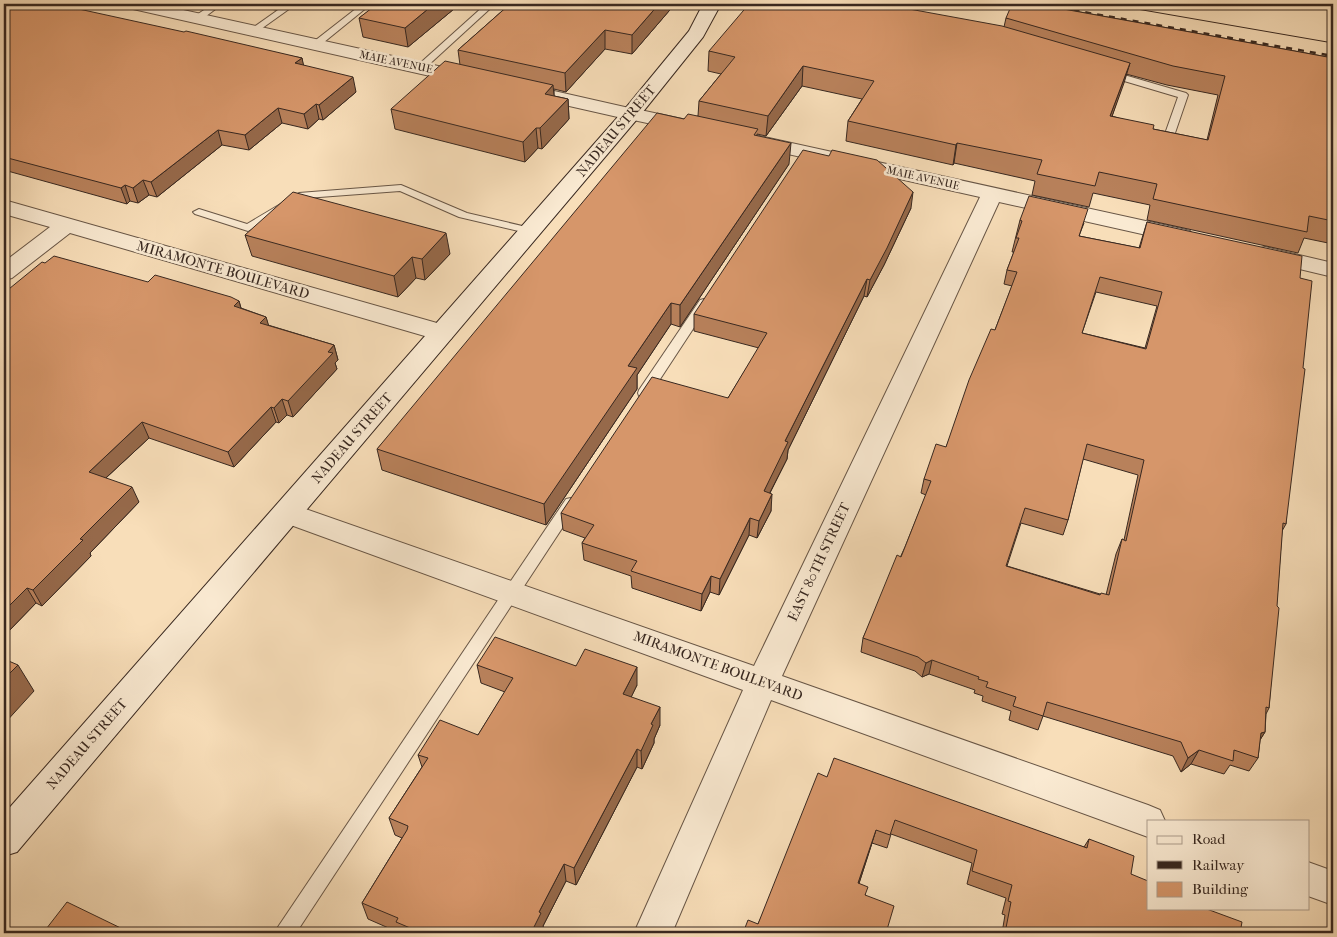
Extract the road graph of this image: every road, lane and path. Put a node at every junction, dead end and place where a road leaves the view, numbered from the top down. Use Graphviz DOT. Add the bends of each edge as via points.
graph roads {
  1 [pos="132,4"];
  2 [pos="218,4"];
  3 [pos="261,4"];
  4 [pos="367,4"];
  5 [pos="490,5"];
  6 [pos="719,7"];
  7 [pos="198,18"];
  8 [pos="254,31"];
  9 [pos="314,45"];
  10 [pos="420,68"];
  11 [pos="1099,71"];
  12 [pos="487,82"];
  13 [pos="516,89"];
  14 [pos="631,114"];
  15 [pos="708,131"];
  16 [pos="1171,131"];
  17 [pos="737,137"];
  18 [pos="992,194"];
  19 [pos="4,207"];
  20 [pos="199,212"];
  21 [pos="67,224"];
  22 [pos="531,231"];
  23 [pos="1197,239"];
  24 [pos="1246,250"];
  25 [pos="1333,270"];
  26 [pos="4,273"];
  27 [pos="710,293"];
  28 [pos="442,333"];
  29 [pos="639,401"];
  30 [pos="578,493"];
  31 [pos="287,512"];
  32 [pos="512,592"];
  33 [pos="762,682"];
  34 [pos="1147,821"];
  35 [pos="4,840"];
  36 [pos="1310,880"];
  37 [pos="1333,888"];
  38 [pos="285,933"];
  39 [pos="653,933"];
  1 -- 7 [label="street, MAIE AVENUE"];
  2 -- 7 [label="lane"];
  3 -- 8 [label="lane" via="285,9"];
  4 -- 9 [label="lane"];
  5 -- 10 [label="lane"];
  6 -- 14 [label="street, NADEAU STREET"];
  7 -- 8 [label="street, MAIE AVENUE"];
  8 -- 9 [label="street, MAIE AVENUE"];
  9 -- 10 [label="street, MAIE AVENUE"];
  10 -- 12 [label="street, MAIE AVENUE"];
  11 -- 16 [label="lane" via="1183,95"];
  13 -- 14 [label="street"];
  14 -- 15 [label="street"];
  14 -- 22 [label="street, NADEAU STREET"];
  17 -- 18 [label="street, MAIE AVENUE" via="799,160"];
  18 -- 23 [label="street, MAIE AVENUE"];
  18 -- 33 [label="street, EAST 80TH STREET"];
  19 -- 21 [label="street, MIRAMONTE BOULEVARD"];
  20 -- 22 [label="lane" via="248,228 303,196 401,188 463,215"];
  21 -- 26 [label="street"];
  21 -- 28 [label="street, MIRAMONTE BOULEVARD"];
  22 -- 28 [label="street, NADEAU STREET"];
  24 -- 25 [label="street"];
  27 -- 29 [label="lane"];
  28 -- 31 [label="street, NADEAU STREET"];
  30 -- 32 [label="lane"];
  31 -- 32 [label="street, MIRAMONTE BOULEVARD"];
  31 -- 35 [label="street, NADEAU STREET"];
  32 -- 33 [label="street, MIRAMONTE BOULEVARD"];
  32 -- 38 [label="lane"];
  33 -- 34 [label="street, MIRAMONTE BOULEVARD"];
  33 -- 39 [label="street, EAST 80TH STREET"];
  36 -- 37 [label="street"];
}
